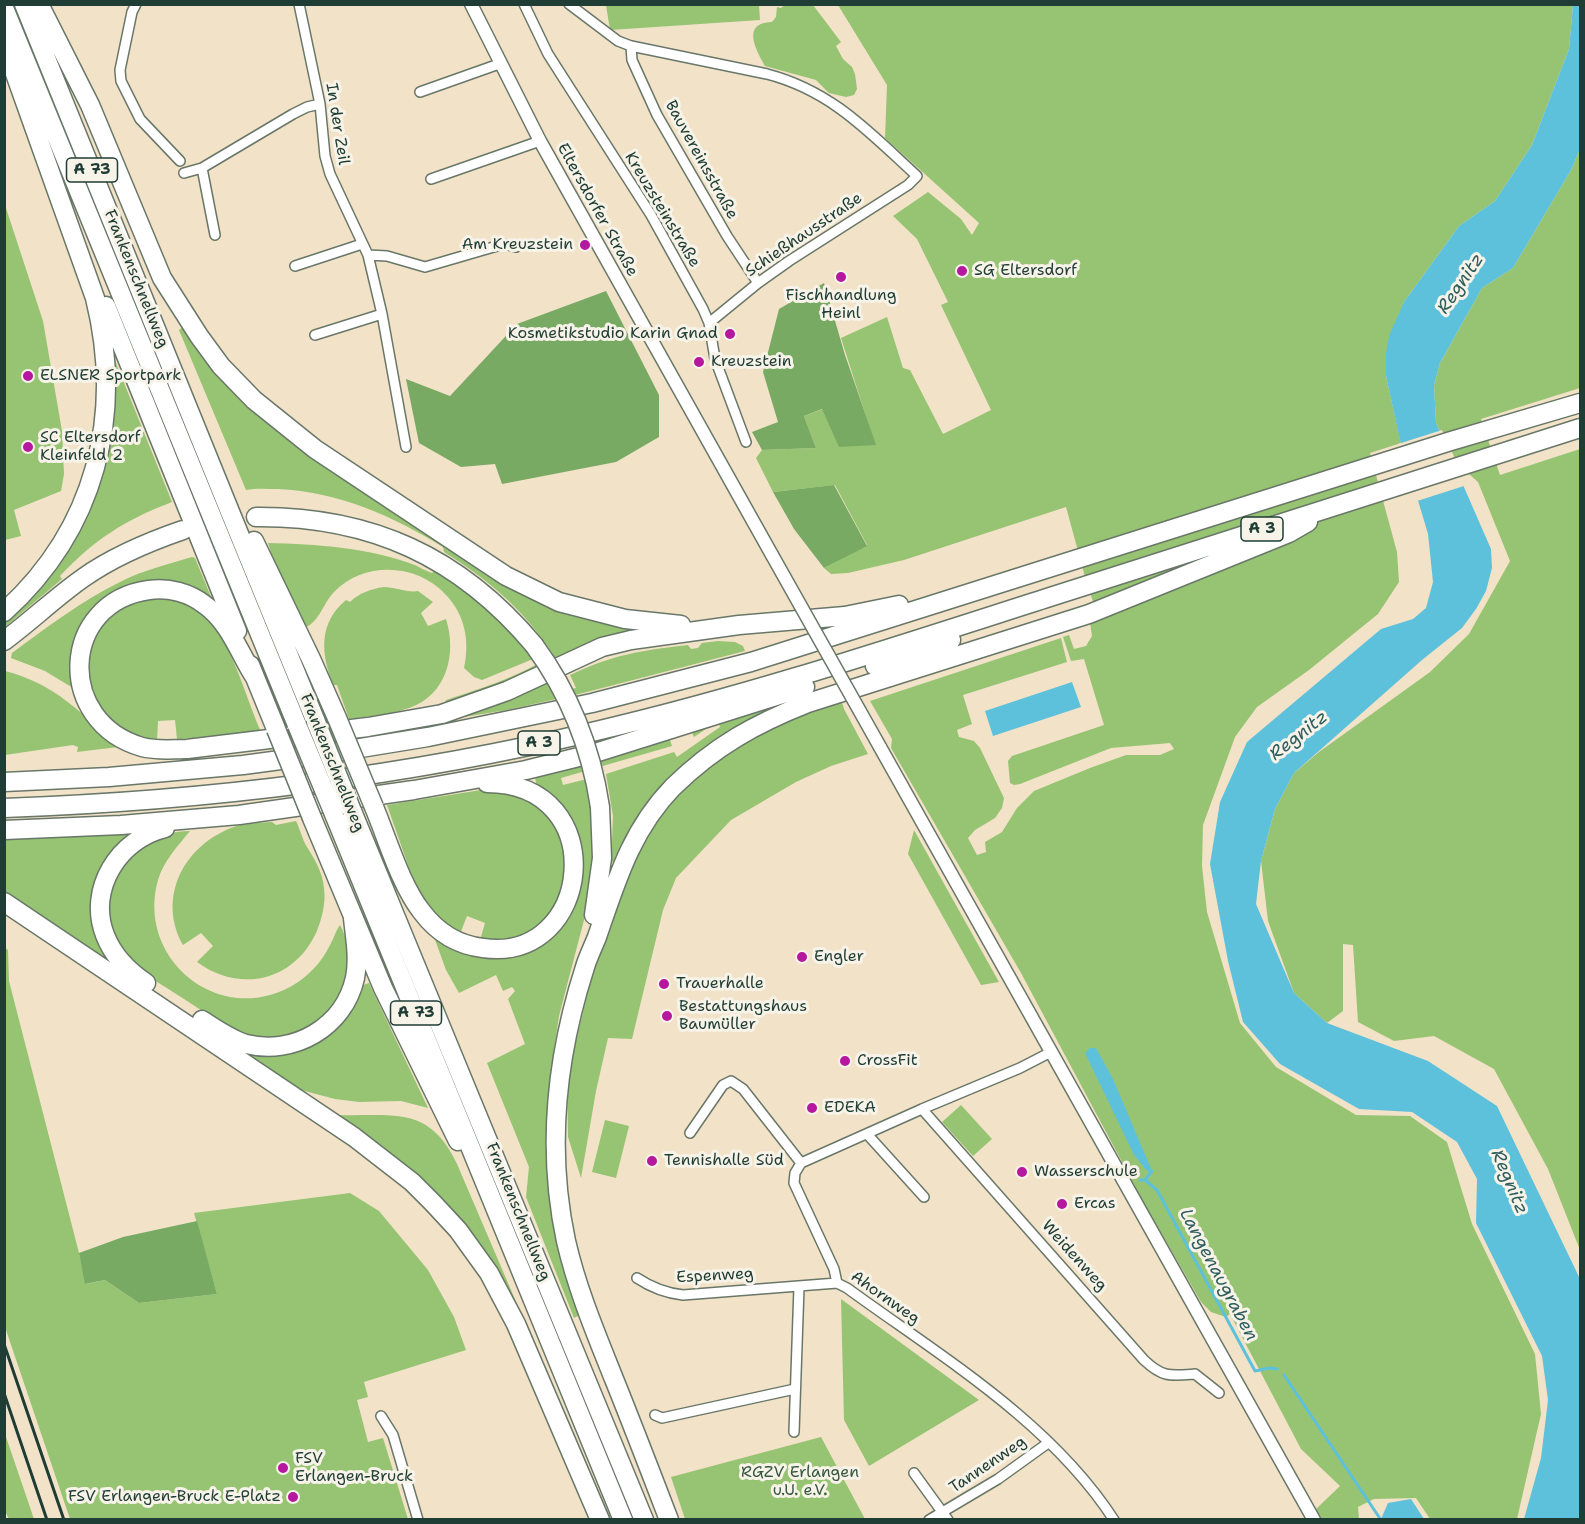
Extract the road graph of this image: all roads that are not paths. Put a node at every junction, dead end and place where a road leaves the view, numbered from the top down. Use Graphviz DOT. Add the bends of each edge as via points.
graph roads {
  1 [pos="24,4"];
  2 [pos="39,4"];
  3 [pos="136,4"];
  4 [pos="299,4"];
  5 [pos="471,4"];
  6 [pos="524,4"];
  7 [pos="569,4"];
  8 [pos="4,8"];
  9 [pos="4,43"];
  10 [pos="631,46"];
  11 [pos="499,64"];
  12 [pos="420,92"];
  13 [pos="320,104"];
  14 [pos="540,141"];
  15 [pos="180,161"];
  16 [pos="202,168"];
  17 [pos="184,173"];
  18 [pos="431,179"];
  19 [pos="68,216"];
  20 [pos="215,235"];
  21 [pos="362,244"];
  22 [pos="516,247"];
  23 [pos="368,255"];
  24 [pos="295,266"];
  25 [pos="758,283"];
  26 [pos="382,314"];
  27 [pos="709,323"];
  28 [pos="315,335"];
  29 [pos="1581,403"];
  30 [pos="1581,428"];
  31 [pos="197,434"];
  32 [pos="746,442"];
  33 [pos="406,447"];
  34 [pos="1353,500"];
  35 [pos="256,517"];
  36 [pos="183,530"];
  37 [pos="1174,567"];
  38 [pos="1041,571"];
  39 [pos="1059,598"];
  40 [pos="4,612"];
  41 [pos="740,625"];
  42 [pos="4,641"];
  43 [pos="255,675"];
  44 [pos="4,782"];
  45 [pos="414,790"];
  46 [pos="4,808"];
  47 [pos="343,813"];
  48 [pos="239,815"];
  49 [pos="4,830"];
  50 [pos="4,902"];
  51 [pos="353,918"];
  52 [pos="586,964"];
  53 [pos="1051,1052"];
  54 [pos="922,1108"];
  55 [pos="690,1133"];
  56 [pos="867,1134"];
  57 [pos="801,1163"];
  58 [pos="924,1197"];
  59 [pos="497,1212"];
  60 [pos="637,1278"];
  61 [pos="837,1283"];
  62 [pos="799,1287"];
  63 [pos="795,1389"];
  64 [pos="1219,1393"];
  65 [pos="655,1414"];
  66 [pos="381,1416"];
  67 [pos="794,1432"];
  68 [pos="1048,1443"];
  69 [pos="914,1473"];
  70 [pos="946,1516"];
  71 [pos="418,1520"];
  72 [pos="600,1520"];
  73 [pos="623,1520"];
  74 [pos="644,1520"];
  75 [pos="669,1520"];
  76 [pos="929,1520"];
  77 [pos="1114,1520"];
  78 [pos="1314,1520"];
  1 -- 31 [label="highway, Frankenschnellweg / A 73"];
  2 -- 41 [label="highway" via="90,105 162,278 221,366 270,414 315,449 498,571 559,602 666,625"];
  3 -- 15 [label="street" via="120,70 121,81 140,119"];
  4 -- 13 [label="street, In der Zeil"];
  5 -- 11 [label="street, Eltersdorfer Straße"];
  6 -- 27 [label="street, Kreuzsteinstraße" via="548,54 651,215"];
  7 -- 10 [label="street" via="618,41"];
  8 -- 47 [label="highway, Frankenschnellweg / A 73, bridge" via="297,725"];
  9 -- 19 [label="highway"];
  10 -- 25 [label="street, Bauvereinsstraße" via="632,60 657,115"];
  10 -- 25 [label="street, Schießhausstraße" via="767,74 814,91 840,108 917,176"];
  11 -- 12 [label="street"];
  11 -- 14 [label="street, Eltersdorfer Straße"];
  13 -- 16 [label="street" via="293,114"];
  13 -- 21 [label="street, In der Zeil" via="330,174"];
  14 -- 18 [label="street, Eltersdorfer Straße"];
  14 -- 53 [label="street, Eltersdorfer Straße, bridge"];
  16 -- 17 [label="street"];
  16 -- 20 [label="street"];
  19 -- 40 [label="highway" via="95,297 104,339 104,426 92,481 73,526 42,573"];
  19 -- 43 [label="highway"];
  21 -- 23 [label="street, In der Zeil"];
  21 -- 24 [label="street"];
  22 -- 23 [label="street" via="504,244 425,267"];
  23 -- 26 [label="street, In der Zeil"];
  25 -- 27 [label="street, Schießhausstraße"];
  26 -- 28 [label="street"];
  26 -- 33 [label="street, In der Zeil"];
  27 -- 32 [label="street, Kreuzsteinstraße" via="715,358"];
  29 -- 38 [label="highway, A 3"];
  30 -- 34 [label="highway, A 3"];
  31 -- 45 [label="highway, bridge" via="227,486 311,659 416,903 444,934 468,946 501,949 521,944 548,928 568,901 575,869 571,839 556,812 531,793 504,784"];
  31 -- 47 [label="highway, Frankenschnellweg / A 73, bridge" via="316,722"];
  34 -- 37 [label="highway, A 3"];
  34 -- 37 [label="highway" via="1289,533"];
  35 -- 52 [label="highway, bridge" via="343,524 406,545 473,584 534,645 559,682 578,722 592,764 600,807 600,880"];
  36 -- 42 [label="highway" via="139,546 101,566"];
  37 -- 39 [label="highway, A 3"];
  37 -- 52 [label="highway, A 3" via="1066,621 808,703 761,723 720,747 672,789 635,838 615,880"];
  38 -- 41 [label="highway" via="845,616"];
  38 -- 44 [label="highway, A 3" via="751,662 592,703 428,737 243,765"];
  39 -- 45 [label="highway" via="927,650 595,753"];
  39 -- 46 [label="highway, A 3" via="681,710 512,749 264,789"];
  41 -- 43 [label="highway" via="602,647 507,691 442,714 187,749 143,747 114,734 87,704 80,685 79,664 86,635 113,603 132,594 165,589 196,598 213,611"];
  43 -- 51 [label="highway, bridge"];
  45 -- 48 [label="highway"];
  47 -- 59 [label="highway, Frankenschnellweg / A 73"];
  47 -- 74 [label="highway, Frankenschnellweg / A 73"];
  48 -- 49 [label="highway"];
  48 -- 51 [label="highway" via="156,830 123,850 111,867 100,899 102,925 112,949 134,975 234,1039 264,1047 297,1043 327,1025 348,997 357,966"];
  50 -- 72 [label="highway" via="354,1137 433,1203 489,1273 516,1324"];
  51 -- 59 [label="highway" via="476,1185"];
  52 -- 75 [label="highway" via="558,1077 554,1143 561,1211 588,1316"];
  53 -- 54 [label="street"];
  53 -- 78 [label="street, Eltersdorfer Straße"];
  54 -- 56 [label="street"];
  54 -- 64 [label="street, Weidenweg" via="1144,1360 1168,1376 1195,1374"];
  55 -- 57 [label="street" via="723,1085 730,1081 743,1089"];
  56 -- 57 [label="street"];
  56 -- 58 [label="street"];
  57 -- 61 [label="street, Ahornweg" via="794,1183"];
  59 -- 73 [label="highway, Frankenschnellweg / A 73"];
  60 -- 62 [label="street, Espenweg" via="667,1293 683,1295"];
  61 -- 62 [label="street, Espenweg"];
  61 -- 68 [label="street, Ahornweg" via="1007,1404"];
  62 -- 63 [label="street"];
  63 -- 65 [label="street" via="662,1419"];
  63 -- 67 [label="street"];
  66 -- 71 [label="street" via="393,1435"];
  68 -- 70 [label="street, Tannenweg"];
  68 -- 77 [label="street, Ahornweg" via="1097,1493"];
  69 -- 70 [label="street, Tannenweg"];
  70 -- 76 [label="street, Tannenweg"];
}
